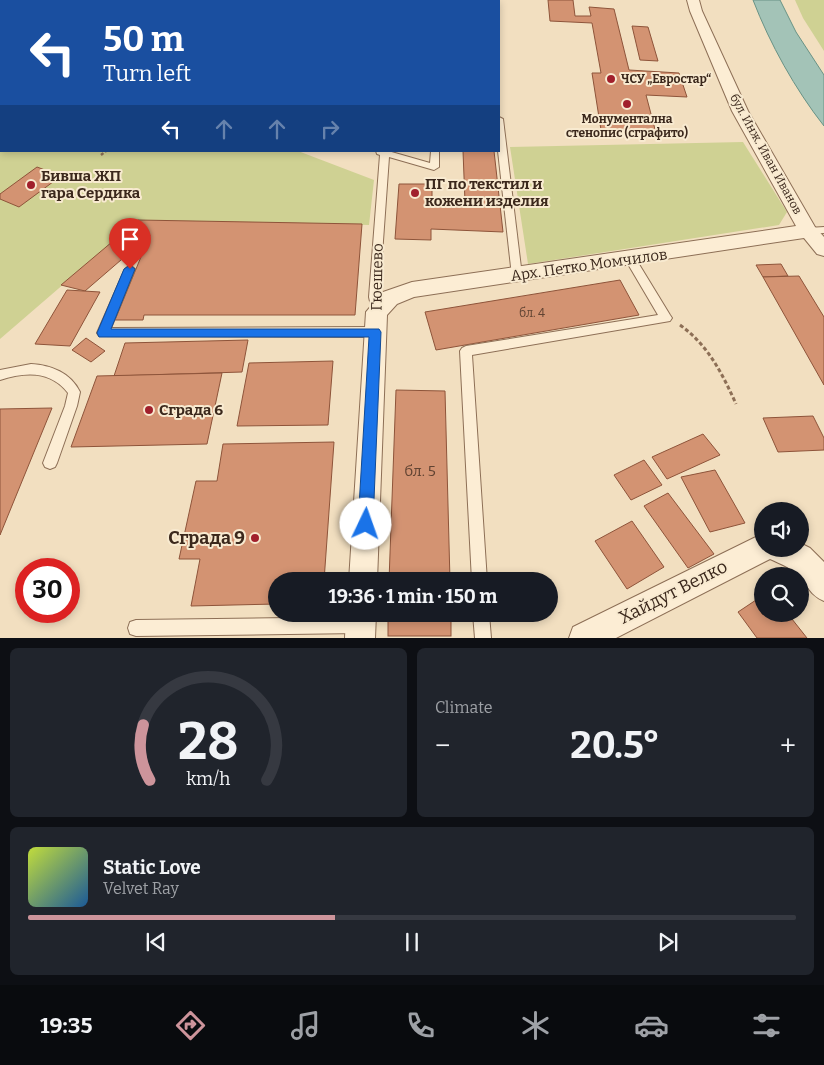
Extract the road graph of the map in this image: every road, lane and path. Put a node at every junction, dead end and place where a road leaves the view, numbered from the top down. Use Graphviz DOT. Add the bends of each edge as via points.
graph roads {
  1 [pos="693,0"];
  2 [pos="500,128"];
  3 [pos="105,152"];
  4 [pos="382,152"];
  5 [pos="435,152"];
  6 [pos="102,155"];
  7 [pos="816,231"];
  8 [pos="824,249"];
  9 [pos="630,259"];
  10 [pos="130,269"];
  11 [pos="517,276"];
  12 [pos="666,318"];
  13 [pos="376,322"];
  14 [pos="0,374"];
  15 [pos="736,404"];
  16 [pos="50,463"];
  17 [pos="754,552"];
  18 [pos="798,557"];
  19 [pos="363,572"];
  20 [pos="478,572"];
  21 [pos="824,587"];
  22 [pos="482,622"];
  23 [pos="360,625"];
  24 [pos="136,628"];
  25 [pos="483,638"];
  26 [pos="584,638"];
  1 -- 7 [label="street, бул. Инж. Иван Иванов" via="740,111"];
  2 -- 11 [label="lane"];
  3 -- 6 [label="path"];
  4 -- 5 [label="lane" via="434,167"];
  4 -- 13 [label="lane, Гюешево" via="374,297"];
  7 -- 8 [label="street, бул. Инж. Иван Иванов"];
  7 -- 9 [label="street, Арх. Петко Момчилов"];
  9 -- 11 [label="street, Арх. Петко Момчилов"];
  9 -- 12 [label="lane"];
  10 -- 13 [label="lane" via="103,333"];
  11 -- 13 [label="street, Арх. Петко Момчилов" via="398,294 390,298"];
  12 -- 15 [label="path" via="704,345"];
  12 -- 20 [label="lane" via="466,351"];
  13 -- 19 [label="street, Гюешево"];
  14 -- 16 [label="lane" via="27,368 58,374 68,381 74,392 71,406"];
  17 -- 26 [label="street, Хайдут Велко"];
  18 -- 21 [label="street"];
  22 -- 25 [label="lane"];
  23 -- 24 [label="lane"];
}
